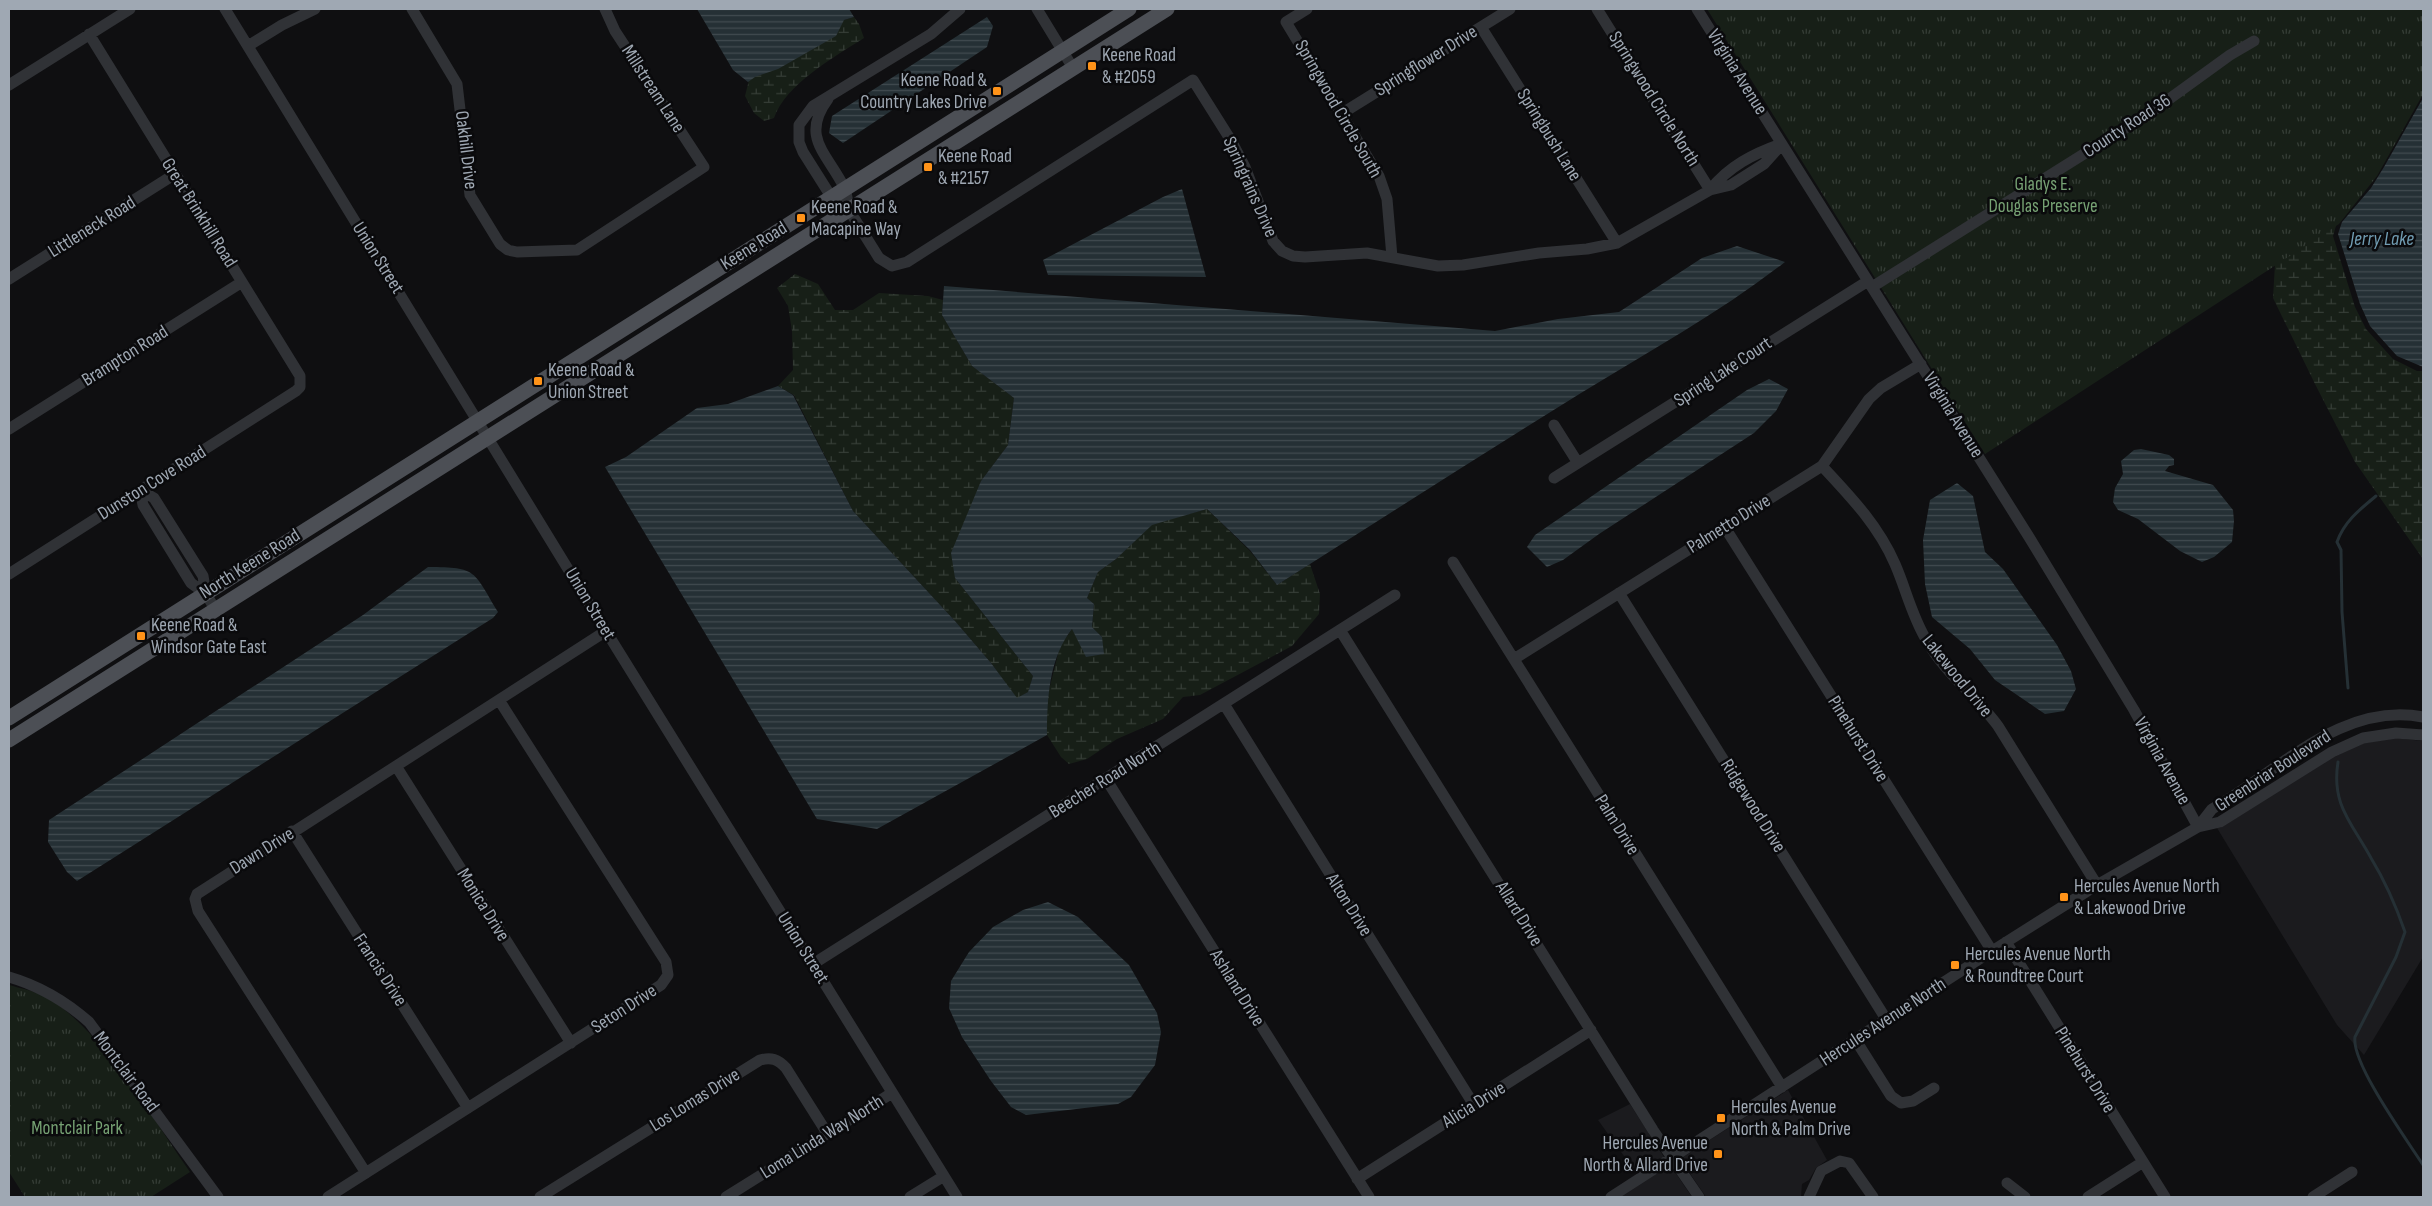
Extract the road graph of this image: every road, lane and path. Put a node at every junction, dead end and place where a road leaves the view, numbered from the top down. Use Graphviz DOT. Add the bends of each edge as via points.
graph roads {
  1 [pos="130,9"];
  2 [pos="225,9"];
  3 [pos="315,9"];
  4 [pos="412,9"];
  5 [pos="605,9"];
  6 [pos="960,9"];
  7 [pos="1037,9"];
  8 [pos="1129,9"];
  9 [pos="1167,9"];
  10 [pos="1307,9"];
  11 [pos="1510,9"];
  12 [pos="1597,9"];
  13 [pos="1697,9"];
  14 [pos="1481,27"];
  15 [pos="89,34"];
  16 [pos="2254,41"];
  17 [pos="248,46"];
  18 [pos="1062,51"];
  19 [pos="1073,68"];
  20 [pos="9,85"];
  21 [pos="829,98"];
  22 [pos="1341,114"];
  23 [pos="1782,144"];
  24 [pos="704,167"];
  25 [pos="175,174"];
  26 [pos="845,188"];
  27 [pos="1710,190"];
  28 [pos="832,198"];
  29 [pos="849,210"];
  30 [pos="1617,243"];
  31 [pos="1392,258"];
  32 [pos="9,279"];
  33 [pos="242,282"];
  34 [pos="1870,284"];
  35 [pos="630,325"];
  36 [pos="1921,364"];
  37 [pos="296,392"];
  38 [pos="478,421"];
  39 [pos="1554,425"];
  40 [pos="9,429"];
  41 [pos="489,438"];
  42 [pos="1578,463"];
  43 [pos="1822,466"];
  44 [pos="1554,478"];
  45 [pos="140,490"];
  46 [pos="1724,526"];
  47 [pos="294,560"];
  48 [pos="1453,562"];
  49 [pos="9,574"];
  50 [pos="1620,593"];
  51 [pos="206,594"];
  52 [pos="1395,595"];
  53 [pos="215,609"];
  54 [pos="1340,630"];
  55 [pos="606,631"];
  56 [pos="1514,659"];
  57 [pos="498,700"];
  58 [pos="1224,704"];
  59 [pos="2423,717"];
  60 [pos="9,718"];
  61 [pos="2423,735"];
  62 [pos="9,740"];
  63 [pos="396,766"];
  64 [pos="1106,778"];
  65 [pos="2198,827"];
  66 [pos="292,832"];
  67 [pos="2098,885"];
  68 [pos="2006,942"];
  69 [pos="1992,951"];
  70 [pos="814,964"];
  71 [pos="9,977"];
  72 [pos="1886,1019"];
  73 [pos="1591,1030"];
  74 [pos="1855,1040"];
  75 [pos="571,1043"];
  76 [pos="1782,1087"];
  77 [pos="1934,1088"];
  78 [pos="892,1093"];
  79 [pos="1474,1105"];
  80 [pos="468,1108"];
  81 [pos="827,1132"];
  82 [pos="1672,1158"];
  83 [pos="2143,1162"];
  84 [pos="2352,1172"];
  85 [pos="366,1173"];
  86 [pos="944,1176"];
  87 [pos="1357,1179"];
  88 [pos="2007,1183"];
  89 [pos="218,1197"];
  90 [pos="328,1197"];
  91 [pos="540,1197"];
  92 [pos="726,1197"];
  93 [pos="910,1197"];
  94 [pos="957,1197"];
  95 [pos="1369,1197"];
  96 [pos="1611,1197"];
  97 [pos="1699,1197"];
  98 [pos="1809,1197"];
  99 [pos="1873,1197"];
  100 [pos="2025,1197"];
  101 [pos="2088,1197"];
  102 [pos="2165,1197"];
  103 [pos="2313,1197"];
  1 -- 15 [label="street"];
  2 -- 17 [label="street, Union Street"];
  3 -- 17 [label="street"];
  4 -- 24 [label="street, Oakhill Drive" via="457,84 470,195 500,244 508,250 577,250"];
  5 -- 24 [label="street, Millstream Lane" via="615,31"];
  6 -- 21 [label="street" via="931,34"];
  7 -- 18 [label="street"];
  8 -- 18 [label="main road, Keene Road"];
  9 -- 19 [label="main road, Keene Road"];
  10 -- 22 [label="street, Springwood Circle South" via="1286,22"];
  11 -- 14 [label="street, Springflower Drive"];
  12 -- 27 [label="street, Springwood Circle North"];
  13 -- 23 [label="street, Virginia Avenue"];
  14 -- 22 [label="street, Springflower Drive"];
  14 -- 30 [label="street, Springbush Lane"];
  15 -- 20 [label="street"];
  15 -- 25 [label="street, Great Brinkhill Road"];
  16 -- 34 [label="street, County Road 36" via="2230,54 2154,110"];
  17 -- 38 [label="street, Union Street"];
  18 -- 19 [label="street"];
  18 -- 26 [label="main road, Keene Road"];
  19 -- 29 [label="main road, Keene Road"];
  21 -- 26 [label="street" via="818,116 816,140"];
  21 -- 28 [label="street" via="807,111 798,133 803,152"];
  22 -- 31 [label="street, Springwood Circle South" via="1379,176 1387,199"];
  23 -- 27 [label="street, Springrains Drive" via="1757,152 1724,173"];
  23 -- 34 [label="street, Virginia Avenue"];
  25 -- 32 [label="street, Littleneck Road"];
  25 -- 33 [label="street, Great Brinkhill Road"];
  26 -- 28 [label="main road, Keene Road"];
  26 -- 29 [label="street"];
  27 -- 30 [label="street, Springrains Drive"];
  28 -- 29 [label="street"];
  28 -- 35 [label="main road, Keene Road"];
  29 -- 31 [label="street, Springrains Drive" via="879,258 885,264 899,266 1193,80 1232,142 1245,167 1267,230 1282,250 1292,256 1305,257 1367,253"];
  29 -- 41 [label="main road, Keene Road"];
  30 -- 31 [label="street, Springrains Drive" via="1463,265 1438,266"];
  33 -- 37 [label="street, Great Brinkhill Road" via="300,376"];
  33 -- 40 [label="street, Brampton Road"];
  34 -- 36 [label="street, Virginia Avenue"];
  34 -- 42 [label="street, Spring Lake Court"];
  35 -- 38 [label="main road, Keene Road"];
  35 -- 41 [label="main road" via="593,358 502,416 492,428"];
  36 -- 43 [label="street, Palmetto Drive" via="1869,399"];
  36 -- 65 [label="street, Virginia Avenue" via="2134,710"];
  37 -- 45 [label="street, Dunston Cove Road"];
  38 -- 41 [label="street, Union Street"];
  38 -- 47 [label="main road" via="476,430 465,443 328,529"];
  38 -- 51 [label="main road, North Keene Road"];
  39 -- 42 [label="street"];
  41 -- 47 [label="main road, North Keene Road"];
  41 -- 55 [label="street, Union Street"];
  42 -- 44 [label="street, Spring Lake Court"];
  43 -- 46 [label="street, Palmetto Drive"];
  43 -- 67 [label="street, Lakewood Drive" via="1865,513 1895,564 1927,642 1998,726"];
  45 -- 49 [label="street, Dunston Cove Road"];
  45 -- 51 [label="street" via="143,505 191,583"];
  46 -- 50 [label="street, Palmetto Drive"];
  46 -- 69 [label="street, Pinehurst Drive"];
  47 -- 53 [label="main road, North Keene Road"];
  48 -- 56 [label="street, Palm Drive"];
  50 -- 56 [label="street, Palmetto Drive"];
  50 -- 72 [label="street, Ridgewood Drive"];
  51 -- 53 [label="street"];
  51 -- 60 [label="main road, North Keene Road"];
  52 -- 54 [label="street, Beecher Road North"];
  53 -- 62 [label="main road, North Keene Road"];
  54 -- 58 [label="street, Beecher Road North"];
  54 -- 73 [label="street, Allard Drive"];
  55 -- 57 [label="street, Dawn Drive"];
  55 -- 70 [label="street, Union Street"];
  56 -- 76 [label="street, Palm Drive"];
  57 -- 63 [label="street, Dawn Drive"];
  57 -- 75 [label="street, Seton Drive" via="668,969 661,986"];
  58 -- 64 [label="street, Beecher Road North"];
  58 -- 79 [label="street, Alton Drive"];
  59 -- 65 [label="street, Greenbriar Boulevard" via="2386,716 2339,728 2212,809"];
  61 -- 65 [label="street, Greenbriar Boulevard" via="2396,733 2362,738 2332,752 2220,822"];
  63 -- 66 [label="street, Dawn Drive"];
  63 -- 75 [label="street, Monica Drive"];
  64 -- 70 [label="street, Beecher Road North"];
  64 -- 87 [label="street, Ashland Drive"];
  65 -- 67 [label="street, Hercules Avenue North"];
  66 -- 80 [label="street, Francis Drive"];
  66 -- 85 [label="street, Dawn Drive" via="202,889 197,894 196,905"];
  67 -- 68 [label="street, Hercules Avenue North"];
  68 -- 69 [label="street, Hercules Avenue North"];
  68 -- 83 [label="street, Pinehurst Drive"];
  69 -- 72 [label="street, Hercules Avenue North"];
  70 -- 78 [label="street, Union Street"];
  71 -- 89 [label="street, Montclair Road" via="50,992 89,1022"];
  72 -- 74 [label="street, Hercules Avenue North"];
  73 -- 79 [label="street, Alicia Drive"];
  73 -- 82 [label="street, Allard Drive"];
  74 -- 76 [label="street, Hercules Avenue North"];
  74 -- 77 [label="street" via="1892,1096 1901,1104 1913,1101"];
  75 -- 80 [label="street, Seton Drive"];
  76 -- 82 [label="street, Hercules Avenue North"];
  78 -- 81 [label="street, Loma Linda Way North"];
  78 -- 86 [label="street, Union Street"];
  79 -- 87 [label="street, Alicia Drive"];
  80 -- 85 [label="street, Seton Drive"];
  81 -- 91 [label="street, Los Lomas Drive" via="786,1068 768,1058"];
  81 -- 92 [label="street, Loma Linda Way North"];
  82 -- 96 [label="street, Hercules Avenue North"];
  82 -- 97 [label="street, Allard Drive"];
  83 -- 101 [label="street"];
  83 -- 102 [label="street, Pinehurst Drive"];
  84 -- 103 [label="street"];
  85 -- 90 [label="street, Seton Drive"];
  86 -- 93 [label="street"];
  86 -- 94 [label="street, Union Street"];
  87 -- 95 [label="street, Ashland Drive"];
  88 -- 100 [label="street"];
  98 -- 99 [label="street" via="1821,1170 1840,1160 1849,1163"];
}
